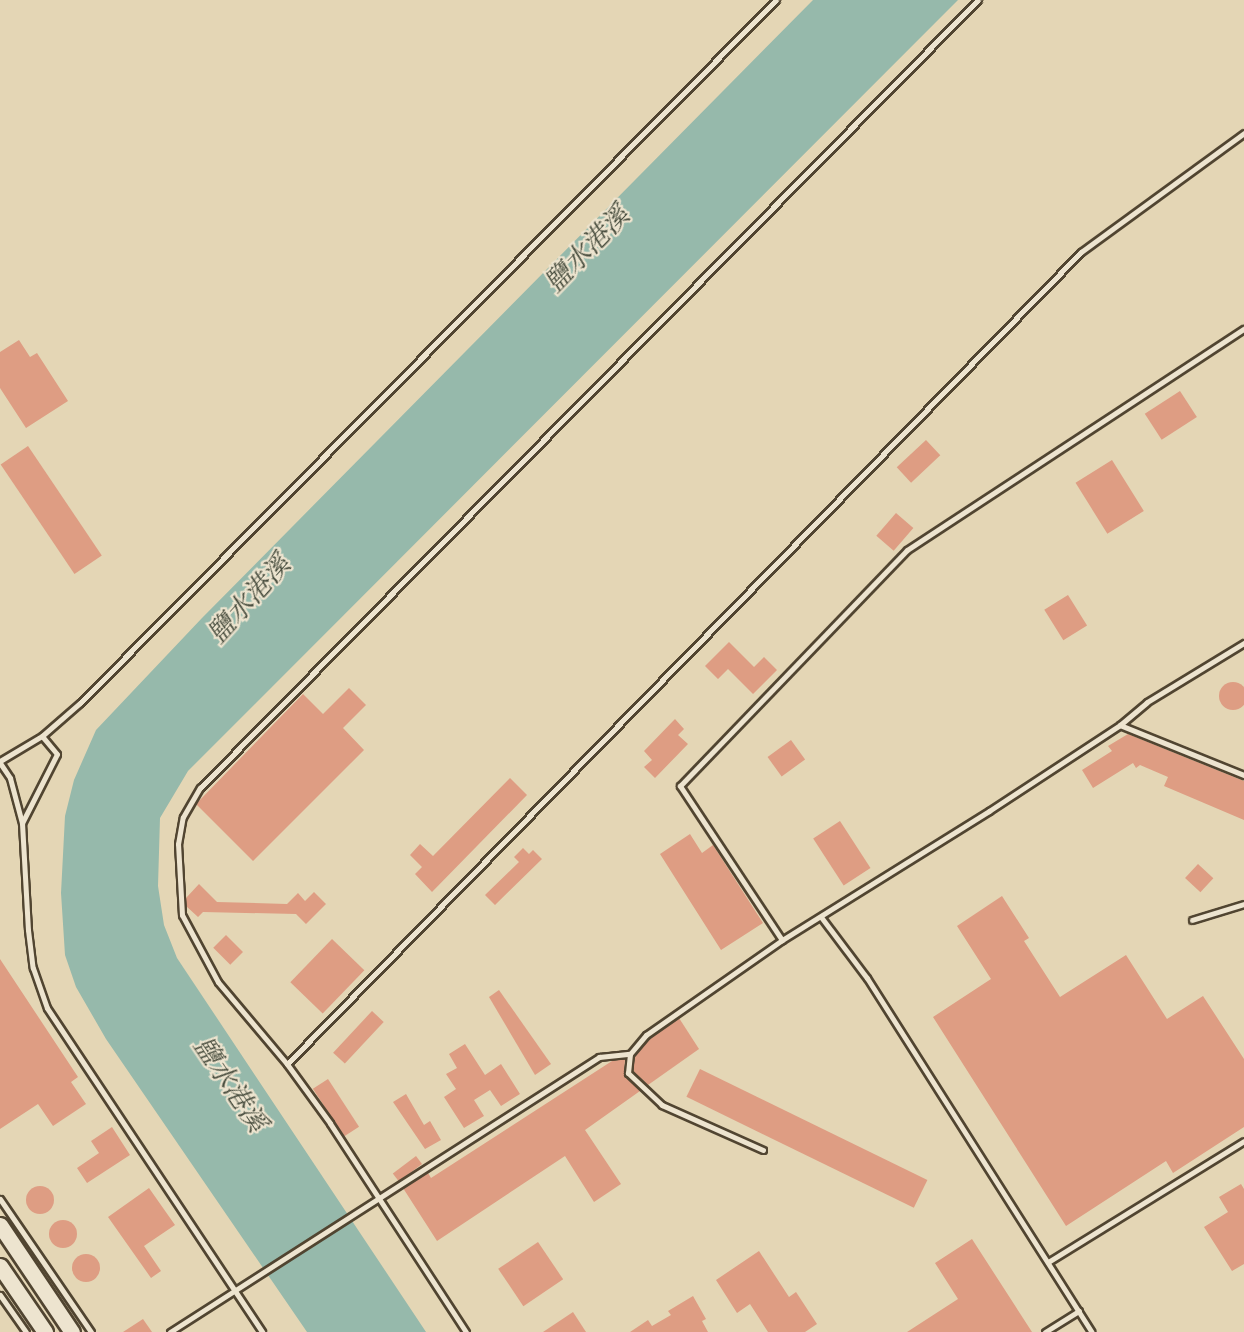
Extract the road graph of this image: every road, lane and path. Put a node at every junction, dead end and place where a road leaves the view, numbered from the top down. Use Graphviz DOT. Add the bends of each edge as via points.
graph roads {
  1 [pos="776,0"];
  2 [pos="978,0"];
  3 [pos="1244,134"];
  4 [pos="1244,329"];
  5 [pos="1244,643"];
  6 [pos="1120,725"];
  7 [pos="42,736"];
  8 [pos="0,762"];
  9 [pos="1244,775"];
  10 [pos="22,824"];
  11 [pos="1244,904"];
  12 [pos="821,917"];
  13 [pos="1192,920"];
  14 [pos="782,940"];
  15 [pos="630,1054"];
  16 [pos="287,1064"];
  17 [pos="1244,1141"];
  18 [pos="763,1150"];
  19 [pos="378,1196"];
  20 [pos="0,1199"];
  21 [pos="0,1225"];
  22 [pos="1048,1262"];
  23 [pos="0,1266"];
  24 [pos="237,1289"];
  25 [pos="0,1295"];
  26 [pos="1079,1311"];
  27 [pos="26,1332"];
  28 [pos="45,1332"];
  29 [pos="72,1332"];
  30 [pos="91,1332"];
  31 [pos="170,1332"];
  32 [pos="262,1332"];
  33 [pos="466,1332"];
  34 [pos="1045,1332"];
  35 [pos="1092,1332"];
  1 -- 7 [label="lane" via="148,635"];
  2 -- 16 [label="lane" via="200,788 183,817 178,844 182,915 218,982"];
  3 -- 16 [label="lane" via="1081,252"];
  4 -- 14 [label="lane" via="907,550 680,786"];
  5 -- 6 [label="lane" via="1147,702"];
  6 -- 9 [label="lane"];
  6 -- 12 [label="lane"];
  7 -- 8 [label="lane"];
  7 -- 10 [label="lane" via="57,754"];
  8 -- 10 [label="lane" via="10,778"];
  10 -- 24 [label="lane" via="29,940 33,968 47,1008"];
  11 -- 13 [label="lane"];
  12 -- 14 [label="lane"];
  12 -- 22 [label="lane" via="867,978"];
  14 -- 15 [label="lane" via="688,1002 646,1035"];
  15 -- 18 [label="lane" via="628,1073 662,1105"];
  15 -- 19 [label="lane" via="599,1057"];
  16 -- 19 [label="lane"];
  17 -- 22 [label="lane"];
  19 -- 24 [label="lane"];
  19 -- 33 [label="lane"];
  20 -- 30 [label="lane"];
  21 -- 29 [label="street"];
  22 -- 26 [label="lane"];
  23 -- 28 [label="street"];
  24 -- 31 [label="lane"];
  24 -- 32 [label="lane"];
  25 -- 27 [label="lane"];
  26 -- 34 [label="lane"];
  26 -- 35 [label="lane"];
}
